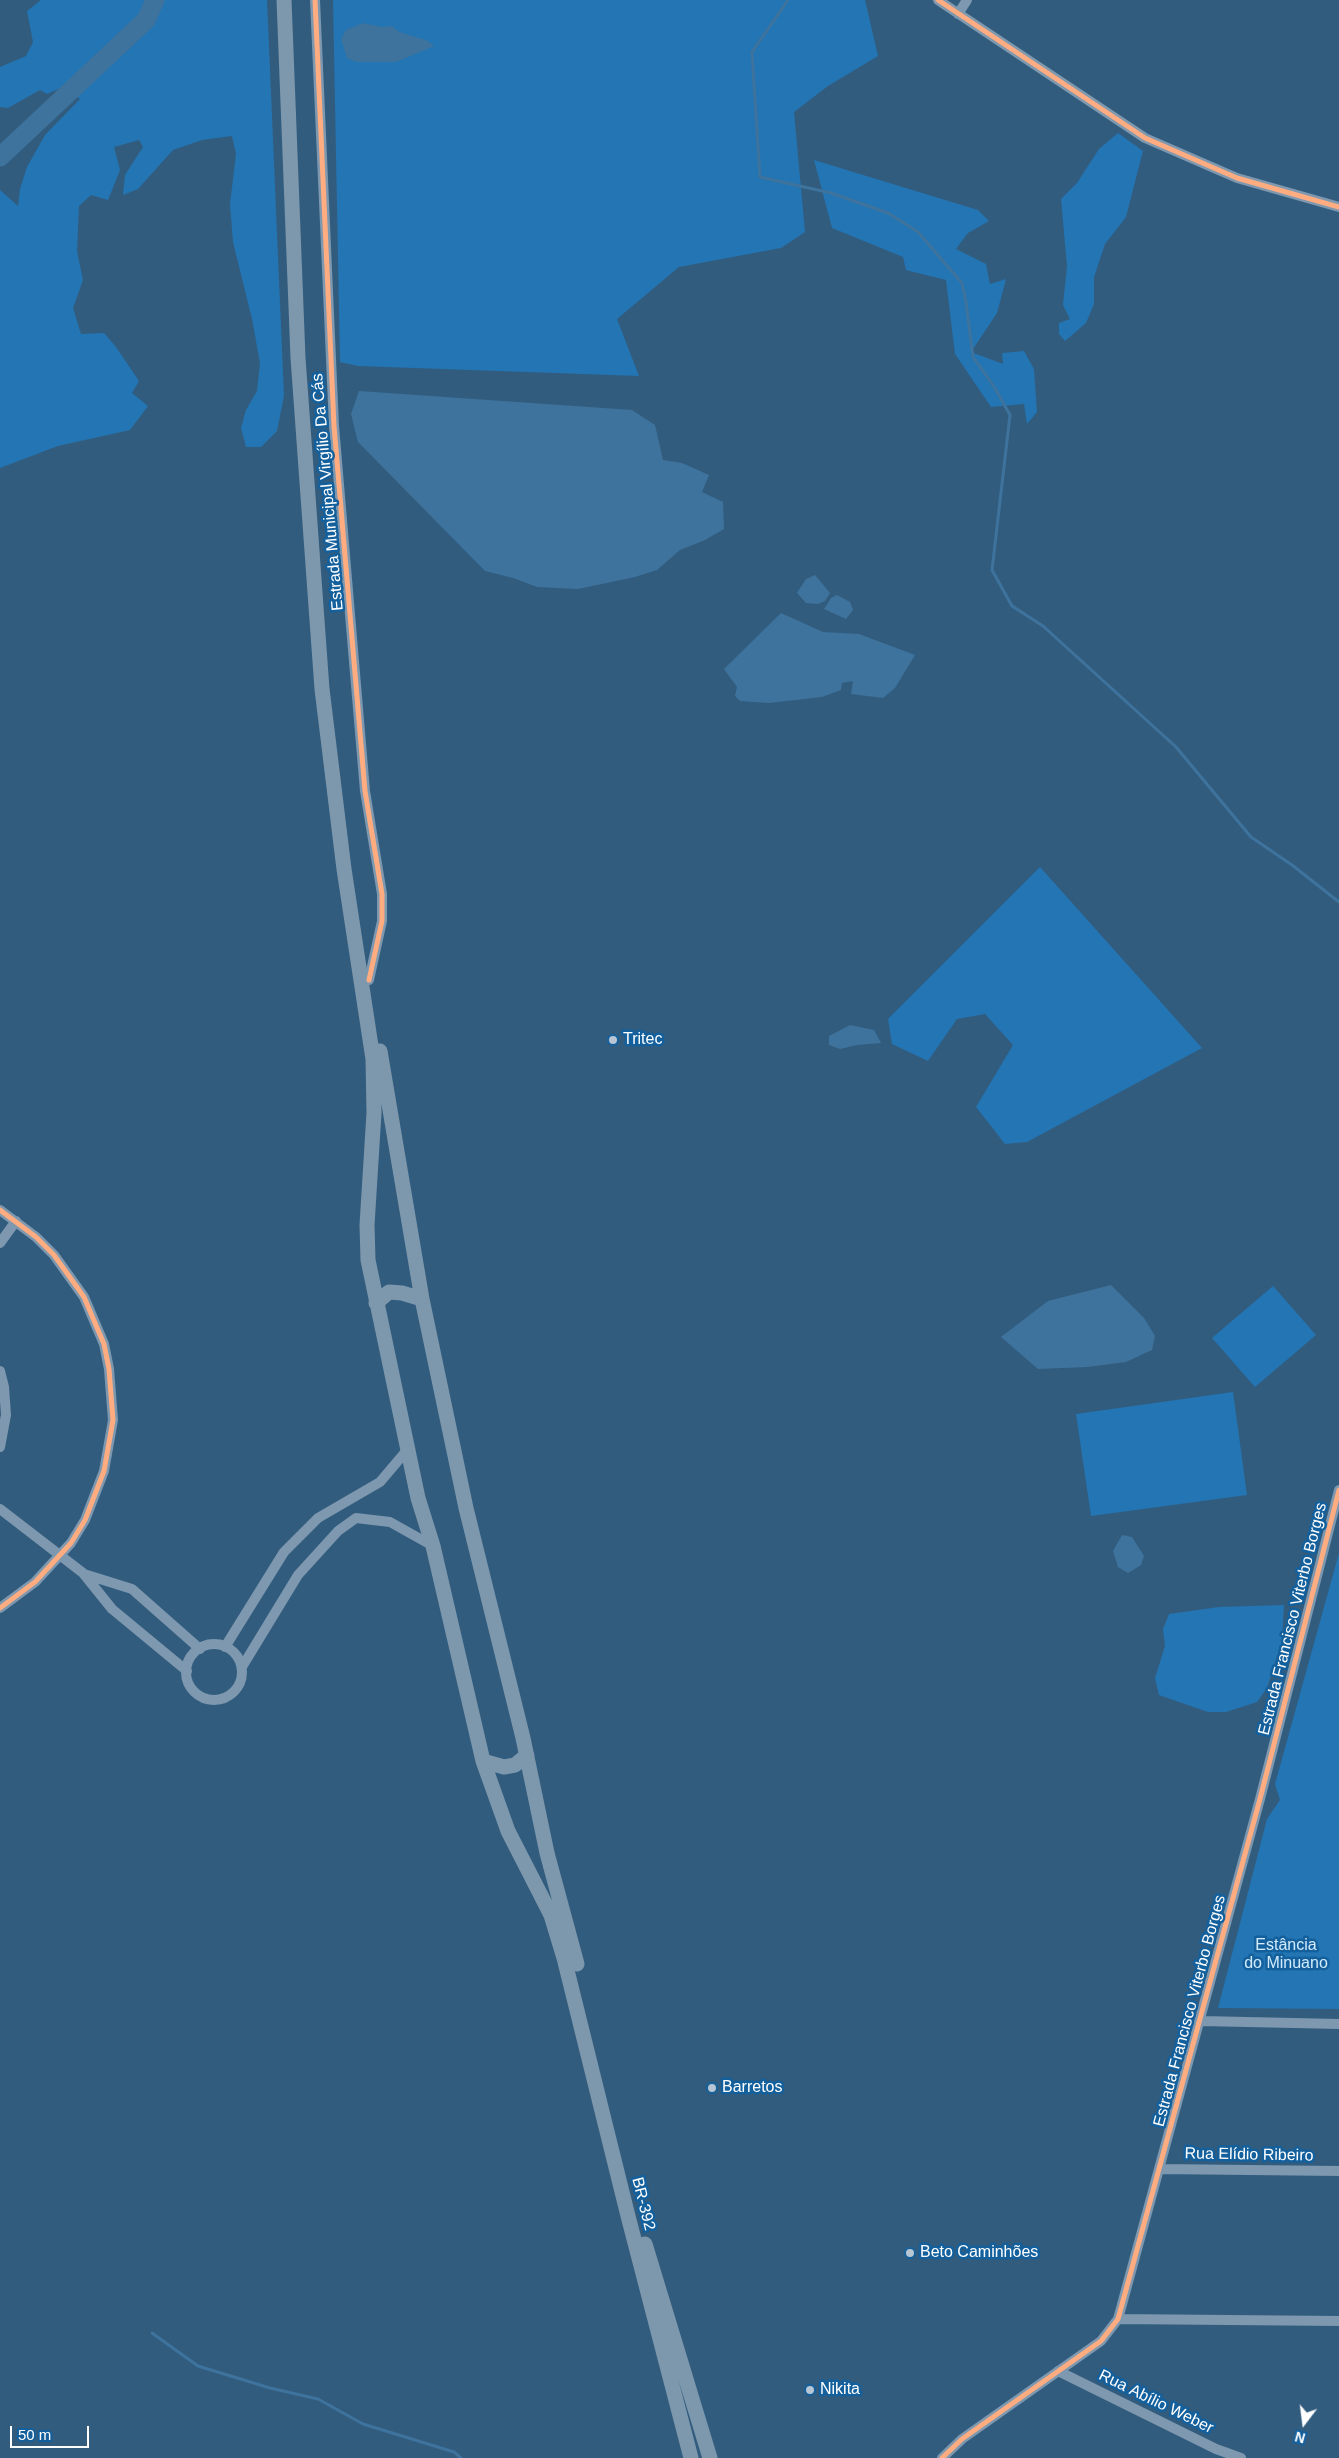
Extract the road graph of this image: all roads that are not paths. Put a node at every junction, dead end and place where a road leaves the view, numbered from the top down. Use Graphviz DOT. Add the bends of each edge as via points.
graph roads {
  1 [pos="284,0"];
  2 [pos="292,0"];
  3 [pos="315,0"];
  4 [pos="938,0"];
  5 [pos="967,0"];
  6 [pos="958,14"];
  7 [pos="1339,207"];
  8 [pos="369,980"];
  9 [pos="0,1210"];
  10 [pos="16,1221"];
  11 [pos="0,1243"];
  12 [pos="422,1300"];
  13 [pos="376,1303"];
  14 [pos="0,1371"];
  15 [pos="0,1447"];
  16 [pos="408,1449"];
  17 [pos="1339,1490"];
  18 [pos="0,1509"];
  19 [pos="433,1546"];
  20 [pos="60,1555"];
  21 [pos="83,1573"];
  22 [pos="0,1608"];
  23 [pos="225,1647"];
  24 [pos="200,1648"];
  25 [pos="242,1667"];
  26 [pos="187,1671"];
  27 [pos="527,1755"];
  28 [pos="483,1761"];
  29 [pos="1200,2021"];
  30 [pos="1339,2024"];
  31 [pos="1159,2169"];
  32 [pos="1339,2171"];
  33 [pos="1118,2320"];
  34 [pos="1339,2321"];
  35 [pos="1058,2372"];
  36 [pos="1214,2453"];
  37 [pos="691,2458"];
  38 [pos="710,2458"];
  39 [pos="942,2458"];
  40 [pos="1241,2458"];
  1 -- 13 [label="highway, BR-392" via="298,358 322,689 344,869 373,1059 374,1112 367,1225 368,1260"];
  2 -- 8 [label="highway, BR-392" via="311,460 340,783"];
  3 -- 8 [label="street, Estrada Municipal Virgílio Da Cás" via="334,426 365,791 382,894 382,921"];
  4 -- 6 [label="street"];
  5 -- 6 [label="street"];
  6 -- 7 [label="street" via="1145,138 1237,178"];
  8 -- 12 [label="highway, BR-392"];
  9 -- 10 [label="street"];
  10 -- 11 [label="street"];
  10 -- 20 [label="street" via="54,1255 70,1275 95,1320 110,1369 113,1420 104,1471 85,1520"];
  12 -- 13 [label="highway" via="389,1292"];
  12 -- 27 [label="highway, BR-392" via="466,1508"];
  13 -- 16 [label="highway, BR-392"];
  14 -- 15 [label="street" via="6,1415"];
  16 -- 19 [label="highway, BR-392" via="418,1498"];
  16 -- 23 [label="street" via="380,1482 318,1518 284,1552"];
  17 -- 29 [label="street, Estrada Francisco Viterbo Borges"];
  18 -- 20 [label="street"];
  19 -- 25 [label="street" via="390,1522 356,1518 338,1531 298,1574"];
  19 -- 28 [label="highway, BR-392"];
  20 -- 21 [label="street"];
  20 -- 22 [label="street" via="35,1582"];
  21 -- 24 [label="street" via="132,1589"];
  21 -- 26 [label="street" via="112,1609"];
  23 -- 24 [label="street" via="212,1644"];
  23 -- 25 [label="street" via="236,1655"];
  24 -- 26 [label="street" via="190,1658"];
  25 -- 26 [label="street" via="241,1680 234,1692 217,1700 204,1698 193,1690"];
  27 -- 28 [label="highway" via="504,1767"];
  27 -- 38 [label="highway, BR-392" via="547,1853 637,2216"];
  28 -- 37 [label="highway, BR-392" via="508,1831 551,1915 564,1958"];
  29 -- 30 [label="street"];
  29 -- 31 [label="street, Estrada Francisco Viterbo Borges"];
  31 -- 32 [label="street, Rua Elídio Ribeiro"];
  31 -- 33 [label="street, Estrada Francisco Viterbo Borges"];
  33 -- 34 [label="street"];
  33 -- 35 [label="street, Estrada Francisco Viterbo Borges" via="1101,2341"];
  35 -- 36 [label="street, Rua Abílio Weber"];
  35 -- 39 [label="street, Estrada Francisco Viterbo Borges" via="962,2438"];
  36 -- 40 [label="street, Rua Abílio Weber"];
}
